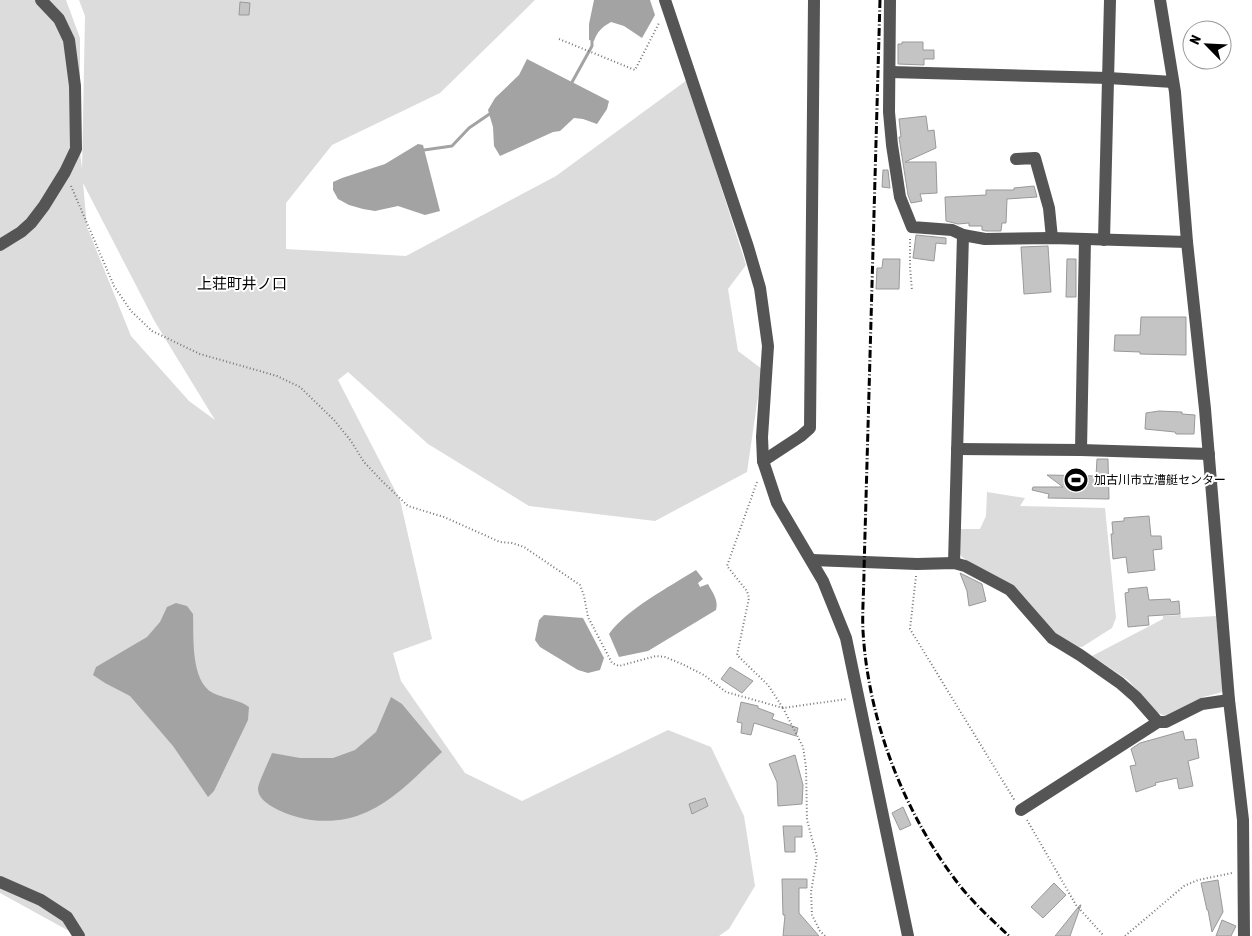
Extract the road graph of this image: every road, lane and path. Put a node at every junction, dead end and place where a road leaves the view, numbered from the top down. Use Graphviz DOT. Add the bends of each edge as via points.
graph roads {
  1 [pos="41,0"];
  2 [pos="814,0"];
  3 [pos="890,0"];
  4 [pos="1110,0"];
  5 [pos="1160,0"];
  6 [pos="667,6"];
  7 [pos="559,39"];
  8 [pos="890,72"];
  9 [pos="1108,78"];
  10 [pos="1173,82"];
  11 [pos="1016,159"];
  12 [pos="65,172"];
  13 [pos="912,227"];
  14 [pos="963,235"];
  15 [pos="1052,238"];
  16 [pos="1085,239"];
  17 [pos="1104,240"];
  18 [pos="1187,242"];
  19 [pos="0,246"];
  20 [pos="912,291"];
  21 [pos="957,449"];
  22 [pos="1081,450"];
  23 [pos="1208,454"];
  24 [pos="764,467"];
  25 [pos="812,560"];
  26 [pos="954,563"];
  27 [pos="917,564"];
  28 [pos="859,697"];
  29 [pos="1230,700"];
  30 [pos="783,708"];
  31 [pos="1158,722"];
  32 [pos="1021,810"];
  33 [pos="1244,871"];
  34 [pos="0,882"];
  35 [pos="79,936"];
  36 [pos="825,936"];
  37 [pos="908,936"];
  38 [pos="1104,936"];
  39 [pos="1125,936"];
  40 [pos="1244,936"];
  1 -- 12 [label="street" via="59,19 69,40 75,86 76,149"];
  2 -- 24 [label="street" via="810,428"];
  3 -- 8 [label="street"];
  4 -- 9 [label="street"];
  5 -- 10 [label="street"];
  6 -- 7 [label="path" via="635,70"];
  6 -- 24 [label="street" via="760,288 768,346 762,437"];
  8 -- 9 [label="street"];
  8 -- 13 [label="street" via="889,112 900,197"];
  9 -- 10 [label="street"];
  9 -- 17 [label="street"];
  10 -- 18 [label="street"];
  11 -- 15 [label="street" via="1035,158 1049,208"];
  12 -- 19 [label="street" via="31,222"];
  12 -- 30 [label="path" via="114,286 131,311 152,331 200,354 276,376 300,387 334,420 364,462 408,506 444,517 500,542 524,547 580,585 588,617 612,664 619,666 656,656 665,657 704,676 726,692"];
  13 -- 14 [label="street" via="952,230"];
  13 -- 20 [label="path" via="909,246"];
  14 -- 15 [label="street" via="985,239"];
  14 -- 21 [label="street"];
  15 -- 16 [label="street"];
  16 -- 17 [label="street"];
  16 -- 22 [label="street"];
  17 -- 18 [label="street"];
  18 -- 23 [label="street"];
  21 -- 22 [label="street"];
  21 -- 26 [label="street"];
  22 -- 23 [label="street"];
  23 -- 29 [label="street"];
  24 -- 25 [label="street" via="777,503"];
  24 -- 30 [label="path" via="727,566 749,598 737,655 768,684"];
  25 -- 27 [label="street"];
  25 -- 28 [label="street" via="846,638"];
  26 -- 27 [label="street"];
  26 -- 31 [label="street" via="1010,590 1052,638 1120,683"];
  27 -- 32 [label="path" via="910,629"];
  28 -- 30 [label="path"];
  28 -- 37 [label="street"];
  29 -- 31 [label="street" via="1202,704 1166,722"];
  29 -- 33 [label="street" via="1243,820"];
  30 -- 36 [label="path" via="803,747 807,820 817,857 811,892 812,915"];
  31 -- 32 [label="street"];
  32 -- 38 [label="path" via="1076,905"];
  33 -- 39 [label="path" via="1189,884"];
  33 -- 40 [label="street"];
  34 -- 35 [label="street" via="41,900 66,917"];
}
